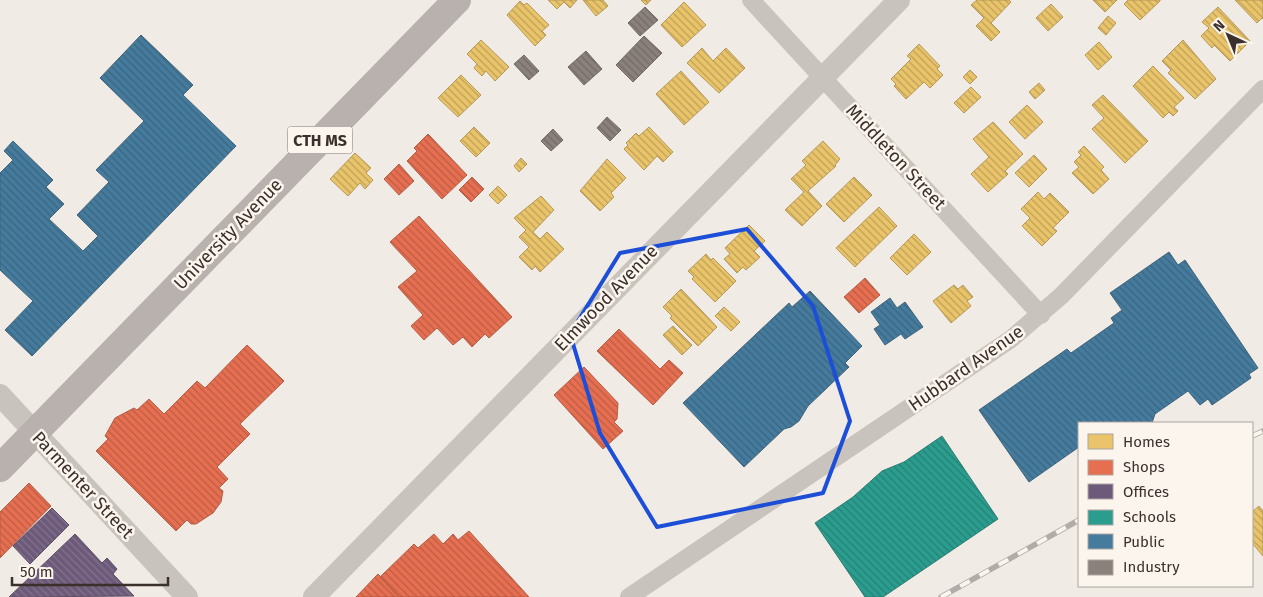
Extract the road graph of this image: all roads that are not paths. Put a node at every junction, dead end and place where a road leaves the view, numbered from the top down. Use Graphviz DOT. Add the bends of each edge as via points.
graph roads {
  1 [pos="456,0"];
  2 [pos="751,0"];
  3 [pos="899,0"];
  4 [pos="823,77"];
  5 [pos="1263,90"];
  6 [pos="1041,315"];
  7 [pos="0,395"];
  8 [pos="35,432"];
  9 [pos="0,468"];
  10 [pos="187,597"];
  11 [pos="314,597"];
  12 [pos="628,597"];
  1 -- 8 [label="main road, University Avenue / CTH MS"];
  2 -- 4 [label="street, Middleton Street"];
  3 -- 4 [label="street, Elmwood Avenue"];
  4 -- 6 [label="street, Middleton Street"];
  4 -- 11 [label="street, Elmwood Avenue"];
  5 -- 6 [label="street, Hubbard Avenue"];
  6 -- 12 [label="street, Hubbard Avenue" via="1011,339"];
  7 -- 8 [label="street, Parmenter Street"];
  8 -- 9 [label="main road, University Avenue / CTH MS"];
  8 -- 10 [label="street, Parmenter Street"];
}
